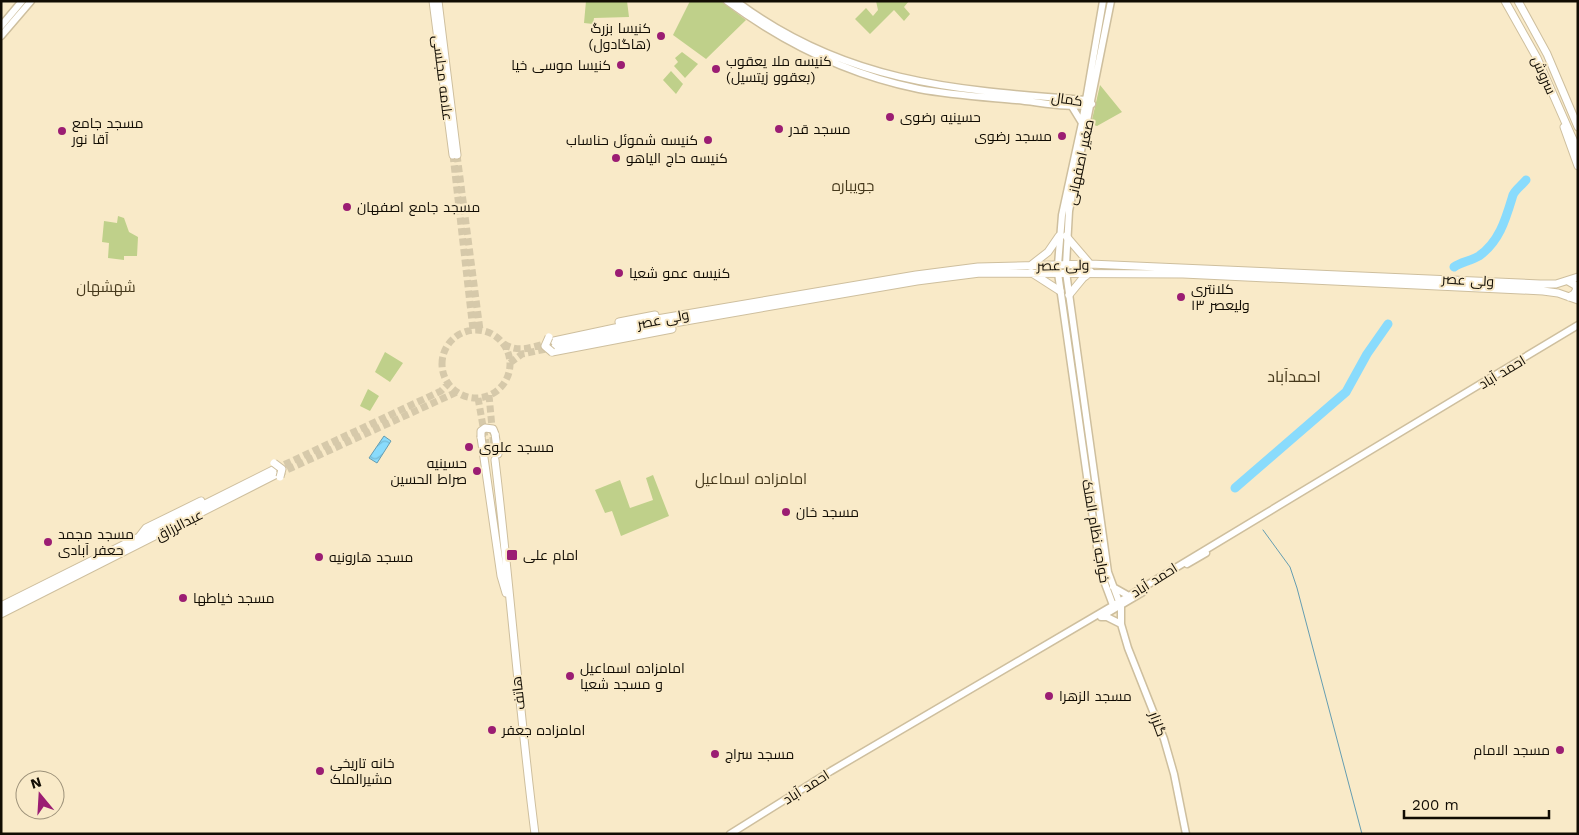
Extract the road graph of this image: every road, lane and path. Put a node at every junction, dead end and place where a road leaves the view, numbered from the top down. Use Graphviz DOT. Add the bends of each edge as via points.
graph roads {
  1 [pos="22,1"];
  2 [pos="31,1"];
  3 [pos="433,1"];
  4 [pos="438,1"];
  5 [pos="727,1"];
  6 [pos="736,1"];
  7 [pos="1103,1"];
  8 [pos="1112,1"];
  9 [pos="1505,1"];
  10 [pos="1518,1"];
  11 [pos="1,26"];
  12 [pos="1,36"];
  13 [pos="1089,86"];
  14 [pos="1552,93"];
  15 [pos="1072,102"];
  16 [pos="1088,103"];
  17 [pos="1082,123"];
  18 [pos="1578,127"];
  19 [pos="1578,151"];
  20 [pos="1578,166"];
  21 [pos="1062,236"];
  22 [pos="1090,264"];
  23 [pos="1030,269"];
  24 [pos="1062,269"];
  25 [pos="1091,272"];
  26 [pos="1578,277"];
  27 [pos="1568,281"];
  28 [pos="1060,291"];
  29 [pos="1069,295"];
  30 [pos="1569,297"];
  31 [pos="1578,300"];
  32 [pos="718,313"];
  33 [pos="1578,325"];
  34 [pos="1578,329"];
  35 [pos="1083,420"];
  36 [pos="494,458"];
  37 [pos="1097,524"];
  38 [pos="138,542"];
  39 [pos="1114,587"];
  40 [pos="506,593"];
  41 [pos="1117,595"];
  42 [pos="1129,596"];
  43 [pos="1110,598"];
  44 [pos="1,606"];
  45 [pos="1117,606"];
  46 [pos="510,612"];
  47 [pos="1,614"];
  48 [pos="1101,614"];
  49 [pos="1121,621"];
  50 [pos="535,834"];
  51 [pos="730,834"];
  52 [pos="735,834"];
  53 [pos="1186,834"];
  1 -- 11 [label="main road"];
  2 -- 12 [label="main road"];
  3 -- 4 [label="main road, علامه مجلسی" via="455,155"];
  5 -- 15 [label="main road, کمال" via="775,34 811,53 888,82 966,95"];
  6 -- 15 [label="main road, کمال" via="777,30 809,47 890,76"];
  7 -- 13 [label="main road, صغیر اصفهانی"];
  8 -- 16 [label="main road, صغیر اصفهانی"];
  9 -- 14 [label="main road, سروش"];
  10 -- 18 [label="main road, سروش" via="1547,54"];
  13 -- 15 [label="main road"];
  13 -- 16 [label="main road, صغیر اصفهانی"];
  14 -- 19 [label="main road, سروش"];
  14 -- 20 [label="main road"];
  15 -- 16 [label="main road, کمال"];
  15 -- 17 [label="main road"];
  16 -- 17 [label="main road, صغیر اصفهانی"];
  16 -- 21 [label="main road, صغیر اصفهانی"];
  17 -- 21 [label="main road, صغیر اصفهانی"];
  21 -- 22 [label="main road"];
  21 -- 23 [label="main road"];
  21 -- 24 [label="main road, صغیر اصفهانی"];
  22 -- 24 [label="main road, ولی عصر"];
  22 -- 27 [label="main road, ولی عصر" via="1519,283 1556,284"];
  23 -- 24 [label="main road, ولی عصر"];
  23 -- 28 [label="main road"];
  23 -- 32 [label="main road, ولی عصر" via="954,270"];
  24 -- 25 [label="main road, ولی عصر"];
  24 -- 28 [label="main road, خواجه نظام الملک"];
  24 -- 29 [label="main road, خواجه نظام الملک"];
  25 -- 29 [label="main road"];
  25 -- 30 [label="main road, ولی عصر" via="1543,291"];
  26 -- 27 [label="main road, ولی عصر"];
  27 -- 30 [label="main road" via="1577,289"];
  28 -- 35 [label="main road, خواجه نظام الملک"];
  29 -- 35 [label="main road, خواجه نظام الملک"];
  30 -- 31 [label="main road, ولی عصر"];
  32 -- 32 [label="main road" via="707,323 552,345 648,316 704,308"];
  33 -- 42 [label="main road, احمد آباد"];
  34 -- 45 [label="main road, احمد آباد"];
  35 -- 37 [label="main road, خواجه نظام الملک"];
  36 -- 40 [label="main road, هاتف"];
  36 -- 40 [label="main road, bridge" via="495,434 492,429 485,428 481,437"];
  36 -- 46 [label="main road, هاتف" via="511,594"];
  37 -- 39 [label="main road, خواجه نظام الملک"];
  37 -- 43 [label="main road, خواجه نظام الملک" via="1101,573"];
  38 -- 38 [label="main road" via="148,544 276,472 146,528"];
  38 -- 44 [label="main road, عبدالرزاق"];
  38 -- 47 [label="main road, عبدالرزاق"];
  39 -- 41 [label="main road, خواجه نظام الملک"];
  39 -- 42 [label="main road"];
  40 -- 46 [label="main road, هاتف"];
  41 -- 43 [label="main road" via="1115,600"];
  41 -- 45 [label="main road, خواجه نظام الملک"];
  42 -- 45 [label="main road, احمد آباد"];
  43 -- 45 [label="main road, خواجه نظام الملک"];
  43 -- 48 [label="main road"];
  45 -- 48 [label="main road, احمد آباد"];
  45 -- 49 [label="main road, خواجه نظام الملک"];
  46 -- 50 [label="main road, هاتف"];
  48 -- 49 [label="main road"];
  48 -- 51 [label="main road, احمد آباد" via="829,772"];
  48 -- 52 [label="main road, احمد آباد"];
  49 -- 53 [label="main road, گلزار" via="1128,648 1164,739"];
}
